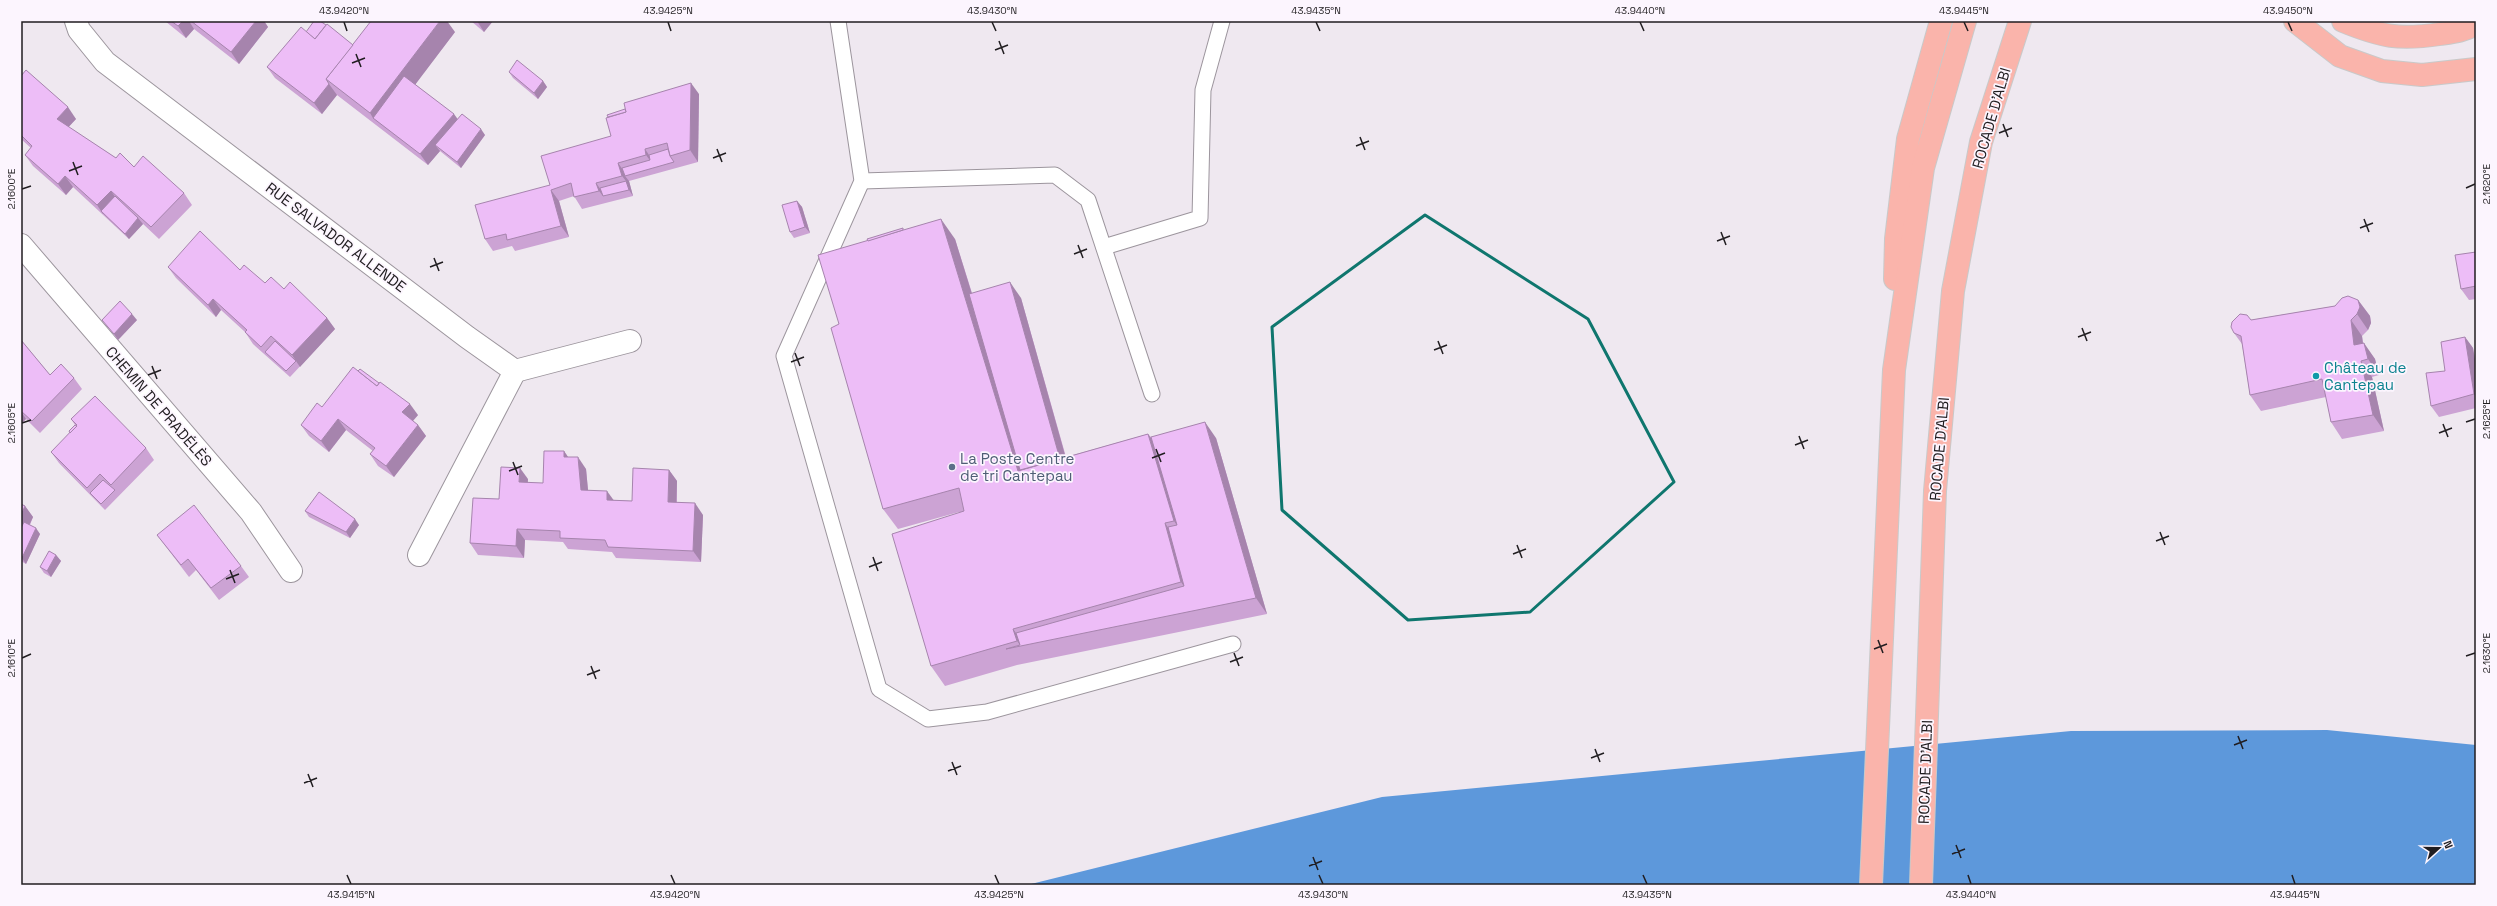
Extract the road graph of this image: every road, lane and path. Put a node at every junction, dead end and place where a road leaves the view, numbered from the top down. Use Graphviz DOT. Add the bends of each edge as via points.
graph roads {
  1 [pos="76,21"];
  2 [pos="838,21"];
  3 [pos="1222,21"];
  4 [pos="1941,21"];
  5 [pos="1964,21"];
  6 [pos="2020,21"];
  7 [pos="2295,21"];
  8 [pos="2343,21"];
  9 [pos="2472,28"];
  10 [pos="2476,69"];
  11 [pos="862,180"];
  12 [pos="21,245"];
  13 [pos="1104,248"];
  14 [pos="630,341"];
  15 [pos="1894,370"];
  16 [pos="515,371"];
  17 [pos="1152,394"];
  18 [pos="419,555"];
  19 [pos="291,571"];
  20 [pos="1233,644"];
  21 [pos="1871,885"];
  22 [pos="1921,885"];
  1 -- 16 [label="street, RUE SALVADOR ALLENDE" via="79,30 105,62"];
  2 -- 11 [label="lane"];
  3 -- 13 [label="lane" via="1203,90 1200,218"];
  4 -- 15 [label="highway" via="1908,139 1896,239"];
  5 -- 15 [label="highway" via="1923,168"];
  6 -- 22 [label="highway, ROCADE D'ALBI" via="1981,142 1953,291 1935,491"];
  7 -- 10 [label="highway" via="2340,56 2382,71 2422,75"];
  8 -- 9 [label="highway" via="2372,33 2409,38"];
  11 -- 13 [label="lane" via="1055,175 1088,200"];
  11 -- 20 [label="lane" via="784,356 879,689 928,719 987,712"];
  12 -- 19 [label="street, CHEMIN DE PRADÉLÈS" via="251,512"];
  13 -- 17 [label="lane"];
  14 -- 16 [label="street"];
  15 -- 21 [label="highway"];
  16 -- 18 [label="street"];
}
